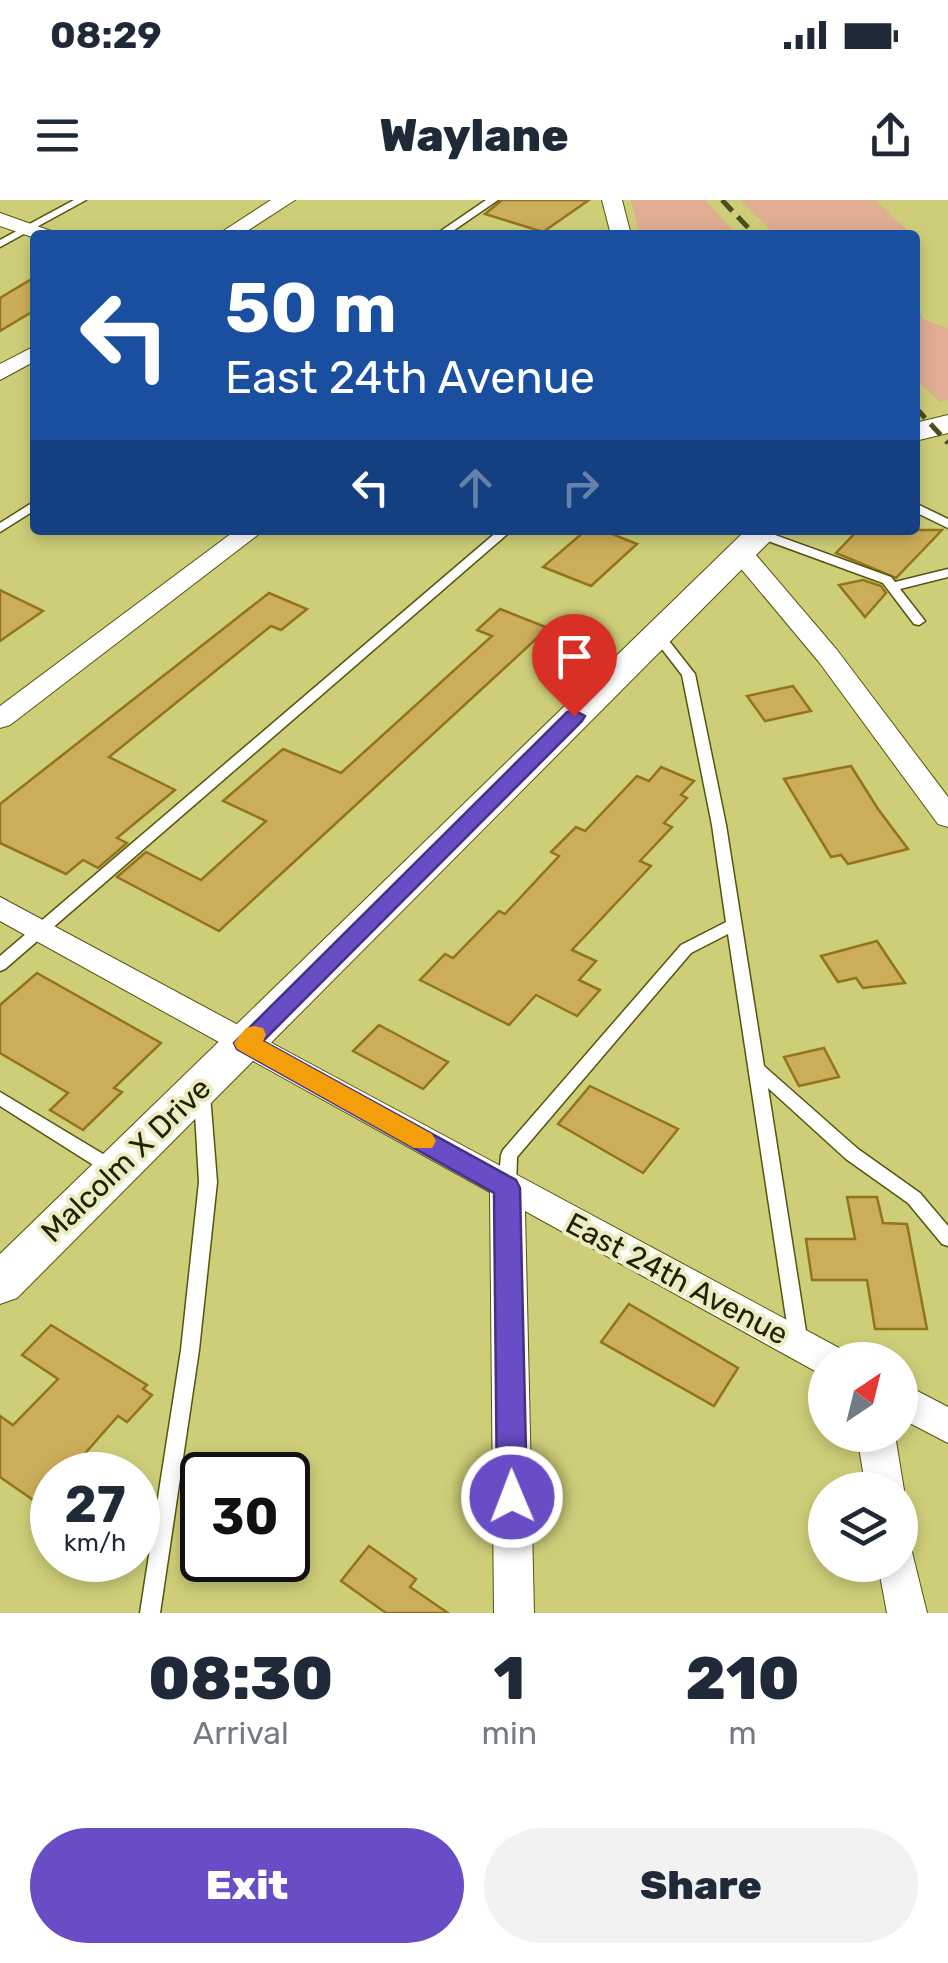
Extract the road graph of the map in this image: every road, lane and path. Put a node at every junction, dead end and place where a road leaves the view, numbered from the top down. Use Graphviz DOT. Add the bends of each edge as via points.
graph roads {
  1 [pos="81,200"];
  2 [pos="285,200"];
  3 [pos="493,200"];
  4 [pos="612,200"];
  5 [pos="0,219"];
  6 [pos="30,230"];
  7 [pos="39,230"];
  8 [pos="236,230"];
  9 [pos="448,230"];
  10 [pos="620,230"];
  11 [pos="30,234"];
  12 [pos="0,244"];
  13 [pos="30,355"];
  14 [pos="0,373"];
  15 [pos="948,424"];
  16 [pos="920,431"];
  17 [pos="30,508"];
  18 [pos="920,510"];
  19 [pos="948,524"];
  20 [pos="0,528"];
  21 [pos="245,535"];
  22 [pos="500,535"];
  23 [pos="756,539"];
  24 [pos="948,573"];
  25 [pos="891,586"];
  26 [pos="919,621"];
  27 [pos="656,634"];
  28 [pos="0,718"];
  29 [pos="948,817"];
  30 [pos="0,908"];
  31 [pos="734,925"];
  32 [pos="41,930"];
  33 [pos="0,965"];
  34 [pos="246,1043"];
  35 [pos="756,1068"];
  36 [pos="201,1086"];
  37 [pos="0,1098"];
  38 [pos="116,1170"];
  39 [pos="507,1188"];
  40 [pos="948,1239"];
  41 [pos="0,1284"];
  42 [pos="812,1342"];
  43 [pos="808,1349"];
  44 [pos="918,1410"];
  45 [pos="948,1426"];
  46 [pos="901,1582"];
  47 [pos="150,1613"];
  48 [pos="514,1613"];
  49 [pos="906,1613"];
  1 -- 7 [label="lane"];
  2 -- 8 [label="street"];
  3 -- 9 [label="lane"];
  4 -- 10 [label="street"];
  5 -- 6 [label="street"];
  11 -- 12 [label="lane"];
  13 -- 14 [label="street"];
  15 -- 16 [label="street"];
  17 -- 20 [label="lane"];
  18 -- 19 [label="lane"];
  21 -- 28 [label="street"];
  22 -- 32 [label="lane"];
  23 -- 25 [label="lane"];
  23 -- 27 [label="street, Malcolm X Drive"];
  23 -- 29 [label="street" via="828,656"];
  24 -- 25 [label="lane"];
  25 -- 26 [label="lane"];
  27 -- 31 [label="lane" via="688,674"];
  27 -- 34 [label="street, Malcolm X Drive"];
  30 -- 32 [label="street, East 24th Avenue"];
  31 -- 35 [label="lane"];
  31 -- 39 [label="lane" via="686,949 673,964 509,1155"];
  32 -- 33 [label="lane"];
  32 -- 34 [label="street, East 24th Avenue"];
  34 -- 36 [label="street, Malcolm X Drive"];
  34 -- 39 [label="street, East 24th Avenue"];
  35 -- 40 [label="lane" via="852,1154 914,1198"];
  35 -- 42 [label="lane"];
  36 -- 38 [label="street, Malcolm X Drive"];
  36 -- 47 [label="lane" via="208,1182"];
  37 -- 38 [label="lane"];
  38 -- 41 [label="street, Malcolm X Drive"];
  39 -- 43 [label="street, East 24th Avenue"];
  39 -- 48 [label="street"];
  44 -- 45 [label="street"];
  46 -- 49 [label="street"];
}
